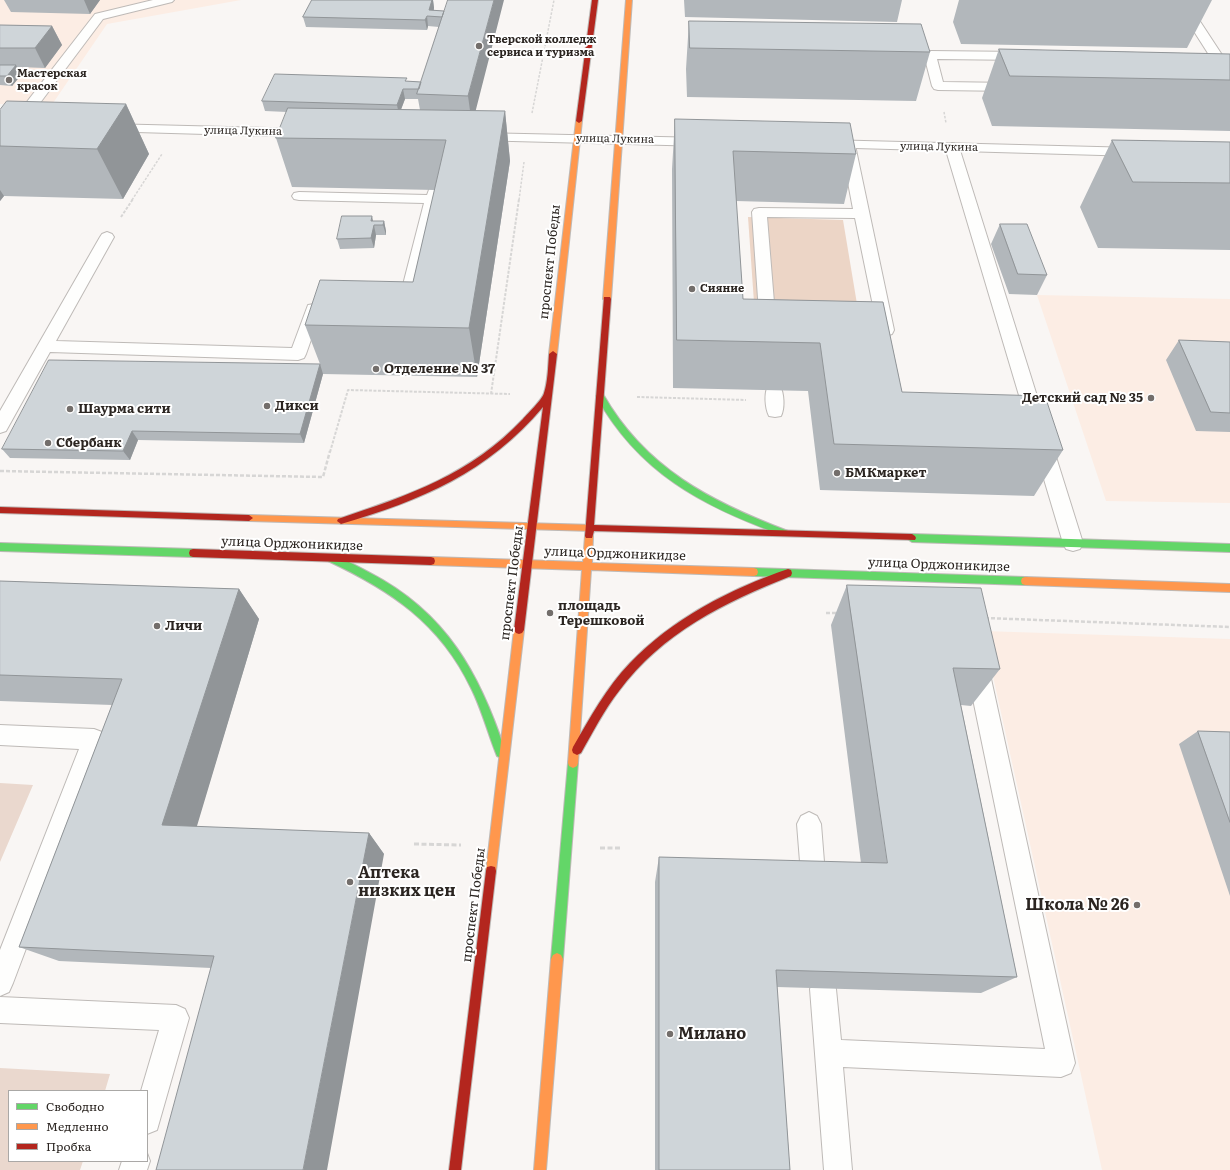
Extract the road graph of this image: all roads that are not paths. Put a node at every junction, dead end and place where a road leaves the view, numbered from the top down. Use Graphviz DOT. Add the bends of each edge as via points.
graph roads {
  1 [pos="168,0"];
  2 [pos="595,0"];
  3 [pos="629,0"];
  4 [pos="1180,0"];
  5 [pos="1039,56"];
  6 [pos="1203,59"];
  7 [pos="1218,59"];
  8 [pos="1230,77"];
  9 [pos="1025,88"];
  10 [pos="0,125"];
  11 [pos="16,126"];
  12 [pos="31,126"];
  13 [pos="93,127"];
  14 [pos="321,133"];
  15 [pos="463,136"];
  16 [pos="577,138"];
  17 [pos="619,140"];
  18 [pos="716,142"];
  19 [pos="809,144"];
  20 [pos="848,145"];
  21 [pos="952,148"];
  22 [pos="1151,152"];
  23 [pos="299,196"];
  24 [pos="861,214"];
  25 [pos="107,237"];
  26 [pos="336,310"];
  27 [pos="389,311"];
  28 [pos="769,341"];
  29 [pos="889,344"];
  30 [pos="45,346"];
  31 [pos="774,390"];
  32 [pos="549,394"];
  33 [pos="600,396"];
  34 [pos="775,411"];
  35 [pos="0,426"];
  36 [pos="0,510"];
  37 [pos="339,521"];
  38 [pos="532,525"];
  39 [pos="590,527"];
  40 [pos="785,533"];
  41 [pos="1073,543"];
  42 [pos="0,547"];
  43 [pos="1230,548"];
  44 [pos="331,558"];
  45 [pos="528,564"];
  46 [pos="587,566"];
  47 [pos="788,573"];
  48 [pos="959,579"];
  49 [pos="1230,588"];
  50 [pos="967,617"];
  51 [pos="974,646"];
  52 [pos="0,735"];
  53 [pos="573,758"];
  54 [pos="504,763"];
  55 [pos="809,824"];
  56 [pos="814,887"];
  57 [pos="0,983"];
  58 [pos="823,989"];
  59 [pos="0,1010"];
  60 [pos="828,1053"];
  61 [pos="148,1116"];
  62 [pos="455,1170"];
  63 [pos="540,1170"];
  64 [pos="838,1170"];
  1 -- 11 [label="lane" via="99,16"];
  2 -- 16 [label="main road, проспект Победы"];
  3 -- 17 [label="main road"];
  4 -- 7 [label="street"];
  5 -- 9 [label="lane" via="930,55 938,86"];
  6 -- 7 [label="lane"];
  7 -- 8 [label="street"];
  10 -- 11 [label="street"];
  11 -- 12 [label="street"];
  13 -- 14 [label="street, улица Лукина"];
  15 -- 16 [label="street, улица Лукина"];
  16 -- 17 [label="street, улица Лукина"];
  16 -- 32 [label="main road, проспект Победы"];
  17 -- 18 [label="street, улица Лукина"];
  17 -- 33 [label="main road"];
  19 -- 20 [label="street, улица Лукина"];
  20 -- 21 [label="street, улица Лукина"];
  20 -- 24 [label="lane"];
  21 -- 22 [label="street, улица Лукина"];
  21 -- 41 [label="lane" via="1029,424"];
  23 -- 27 [label="lane" via="434,194 404,312"];
  24 -- 28 [label="lane" via="759,212"];
  24 -- 29 [label="lane"];
  25 -- 30 [label="lane"];
  26 -- 30 [label="lane" via="314,309 298,354"];
  30 -- 35 [label="lane"];
  31 -- 34 [label="lane"];
  32 -- 37 [label="main road" via="510,438 470,468 395,505"];
  32 -- 38 [label="main road, проспект Победы"];
  33 -- 39 [label="main road"];
  33 -- 40 [label="main road" via="618,426 634,445 674,480 725,511"];
  36 -- 37 [label="main road, улица Орджоникидзе"];
  37 -- 38 [label="main road, улица Орджоникидзе"];
  38 -- 39 [label="main road, улица Орджоникидзе"];
  38 -- 45 [label="main road, проспект Победы"];
  39 -- 40 [label="main road, улица Орджоникидзе"];
  39 -- 46 [label="main road"];
  40 -- 41 [label="main road, улица Орджоникидзе"];
  41 -- 43 [label="main road, улица Орджоникидзе"];
  42 -- 44 [label="main road, улица Орджоникидзе"];
  44 -- 45 [label="main road, улица Орджоникидзе"];
  44 -- 54 [label="main road" via="385,584 410,601 451,644 469,670 484,699"];
  45 -- 46 [label="main road, улица Орджоникидзе"];
  45 -- 54 [label="main road, проспект Победы"];
  46 -- 47 [label="main road, улица Орджоникидзе"];
  46 -- 53 [label="main road"];
  47 -- 48 [label="main road, улица Орджоникидзе"];
  47 -- 53 [label="main road" via="730,595 702,610 651,648 628,671 607,698"];
  48 -- 49 [label="main road, улица Орджоникидзе"];
  48 -- 50 [label="lane"];
  51 -- 60 [label="lane" via="1061,1063"];
  52 -- 57 [label="lane" via="94,739"];
  53 -- 63 [label="main road"];
  54 -- 62 [label="main road, проспект Победы"];
  55 -- 56 [label="lane"];
  58 -- 60 [label="lane"];
  59 -- 61 [label="lane" via="176,1018"];
  60 -- 64 [label="lane"];
}
